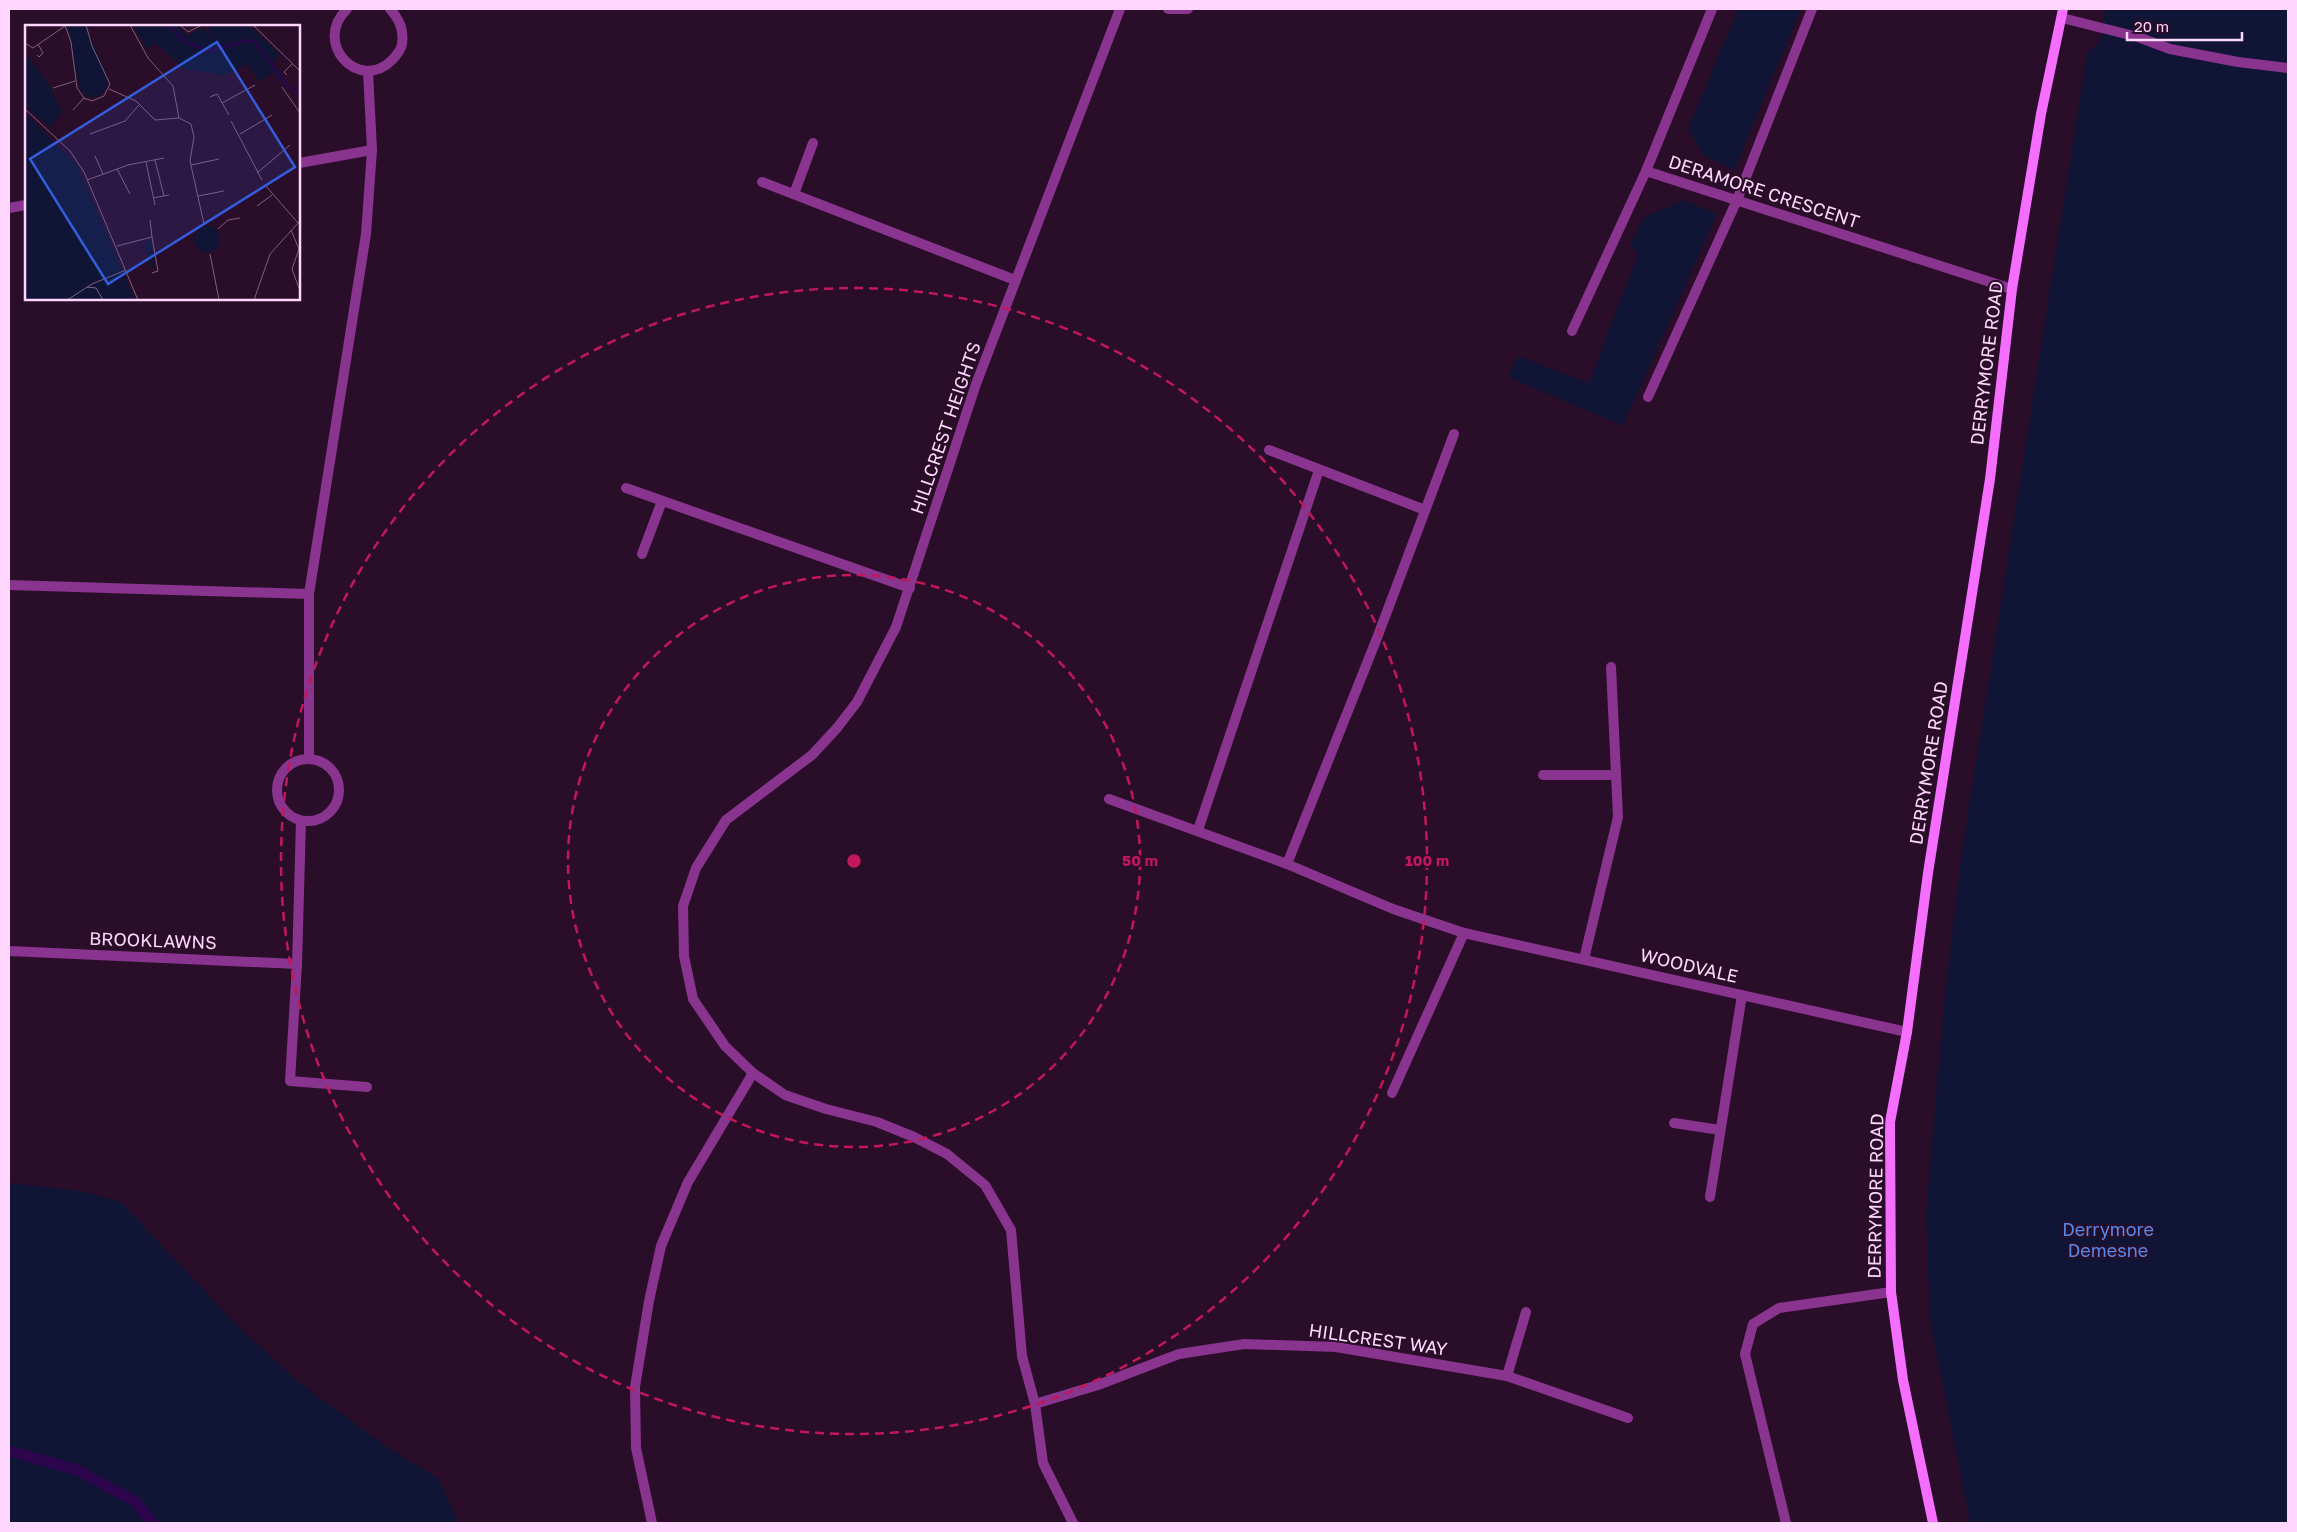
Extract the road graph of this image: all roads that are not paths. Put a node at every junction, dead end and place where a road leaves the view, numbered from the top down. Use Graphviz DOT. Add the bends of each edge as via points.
graph roads {
  1 [pos="347,9"];
  2 [pos="390,9"];
  3 [pos="1120,9"];
  4 [pos="1168,9"];
  5 [pos="1188,9"];
  6 [pos="1712,9"];
  7 [pos="1812,9"];
  8 [pos="2063,14"];
  9 [pos="2288,68"];
  10 [pos="368,71"];
  11 [pos="813,143"];
  12 [pos="372,150"];
  13 [pos="300,163"];
  14 [pos="1646,171"];
  15 [pos="762,182"];
  16 [pos="794,194"];
  17 [pos="1737,200"];
  18 [pos="25,205"];
  19 [pos="9,208"];
  20 [pos="1015,280"];
  21 [pos="2012,289"];
  22 [pos="1572,331"];
  23 [pos="1648,398"];
  24 [pos="1454,434"];
  25 [pos="1269,450"];
  26 [pos="1319,470"];
  27 [pos="626,488"];
  28 [pos="662,501"];
  29 [pos="1425,510"];
  30 [pos="642,554"];
  31 [pos="9,585"];
  32 [pos="910,588"];
  33 [pos="309,594"];
  34 [pos="1611,668"];
  35 [pos="309,759"];
  36 [pos="1543,775"];
  37 [pos="1616,775"];
  38 [pos="1109,799"];
  39 [pos="301,821"];
  40 [pos="1198,830"];
  41 [pos="1287,864"];
  42 [pos="1464,933"];
  43 [pos="9,951"];
  44 [pos="1584,959"];
  45 [pos="296,964"];
  46 [pos="1742,995"];
  47 [pos="1907,1032"];
  48 [pos="753,1073"];
  49 [pos="367,1087"];
  50 [pos="1392,1093"];
  51 [pos="1674,1123"];
  52 [pos="1720,1130"];
  53 [pos="1710,1198"];
  54 [pos="1891,1292"];
  55 [pos="1526,1312"];
  56 [pos="1507,1376"];
  57 [pos="1035,1404"];
  58 [pos="1628,1418"];
  59 [pos="652,1523"];
  60 [pos="1072,1523"];
  61 [pos="1786,1523"];
  62 [pos="1933,1523"];
  1 -- 10 [label="street" via="338,19 334,42 346,62"];
  2 -- 10 [label="street" via="401,25 402,46 388,64"];
  3 -- 20 [label="street, HILLCREST HEIGHTS"];
  4 -- 5 [label="street"];
  6 -- 14 [label="street"];
  7 -- 17 [label="street"];
  8 -- 9 [label="street" via="2170,49"];
  8 -- 21 [label="main road, DERRYMORE ROAD" via="2041,114"];
  10 -- 12 [label="street"];
  11 -- 16 [label="street"];
  12 -- 13 [label="street"];
  12 -- 33 [label="street" via="366,234"];
  14 -- 17 [label="street, DERAMORE CRESCENT"];
  14 -- 22 [label="street, DERAMORE CRESCENT"];
  15 -- 16 [label="street"];
  16 -- 20 [label="street"];
  17 -- 21 [label="street, DERAMORE CRESCENT"];
  17 -- 23 [label="street"];
  18 -- 19 [label="street"];
  20 -- 32 [label="street, HILLCREST HEIGHTS" via="976,384"];
  21 -- 47 [label="main road, DERRYMORE ROAD" via="1990,479 1929,864"];
  24 -- 29 [label="street"];
  25 -- 26 [label="street"];
  26 -- 29 [label="street"];
  26 -- 40 [label="street"];
  27 -- 28 [label="street"];
  28 -- 30 [label="street"];
  28 -- 32 [label="street"];
  29 -- 41 [label="street"];
  31 -- 33 [label="street"];
  32 -- 48 [label="street, HILLCREST HEIGHTS" via="896,628 857,702 812,755 726,820 696,868 683,906 684,956 693,999 725,1046"];
  33 -- 35 [label="street"];
  34 -- 37 [label="street"];
  35 -- 39 [label="street" via="290,764 282,771 276,792 284,810 291,818"];
  35 -- 39 [label="street" via="320,761 332,770 339,784 339,795 330,813 312,822"];
  36 -- 37 [label="street"];
  37 -- 44 [label="street" via="1618,817"];
  38 -- 40 [label="street, WOODVALE"];
  39 -- 45 [label="street"];
  40 -- 41 [label="street, WOODVALE"];
  41 -- 42 [label="street, WOODVALE" via="1394,909"];
  42 -- 44 [label="street, WOODVALE"];
  42 -- 50 [label="street"];
  43 -- 45 [label="street, BROOKLAWNS"];
  44 -- 46 [label="street, WOODVALE"];
  45 -- 49 [label="street" via="290,1081"];
  46 -- 47 [label="street, WOODVALE"];
  46 -- 52 [label="street"];
  47 -- 54 [label="main road, DERRYMORE ROAD" via="1890,1122"];
  48 -- 57 [label="street, HILLCREST HEIGHTS" via="785,1095 914,1136 947,1154 985,1185 1011,1230 1022,1356"];
  48 -- 59 [label="street" via="688,1182 661,1246 648,1301 635,1387 636,1448"];
  51 -- 52 [label="street"];
  52 -- 53 [label="street"];
  54 -- 61 [label="street" via="1779,1308 1753,1324 1745,1354"];
  54 -- 62 [label="main road, DERRYMORE ROAD" via="1903,1380"];
  55 -- 56 [label="street"];
  56 -- 57 [label="street, HILLCREST WAY" via="1336,1347 1244,1344 1179,1354 1098,1385"];
  56 -- 58 [label="street, HILLCREST WAY"];
  57 -- 60 [label="street, HILLCREST HEIGHTS" via="1042,1463"];
}
